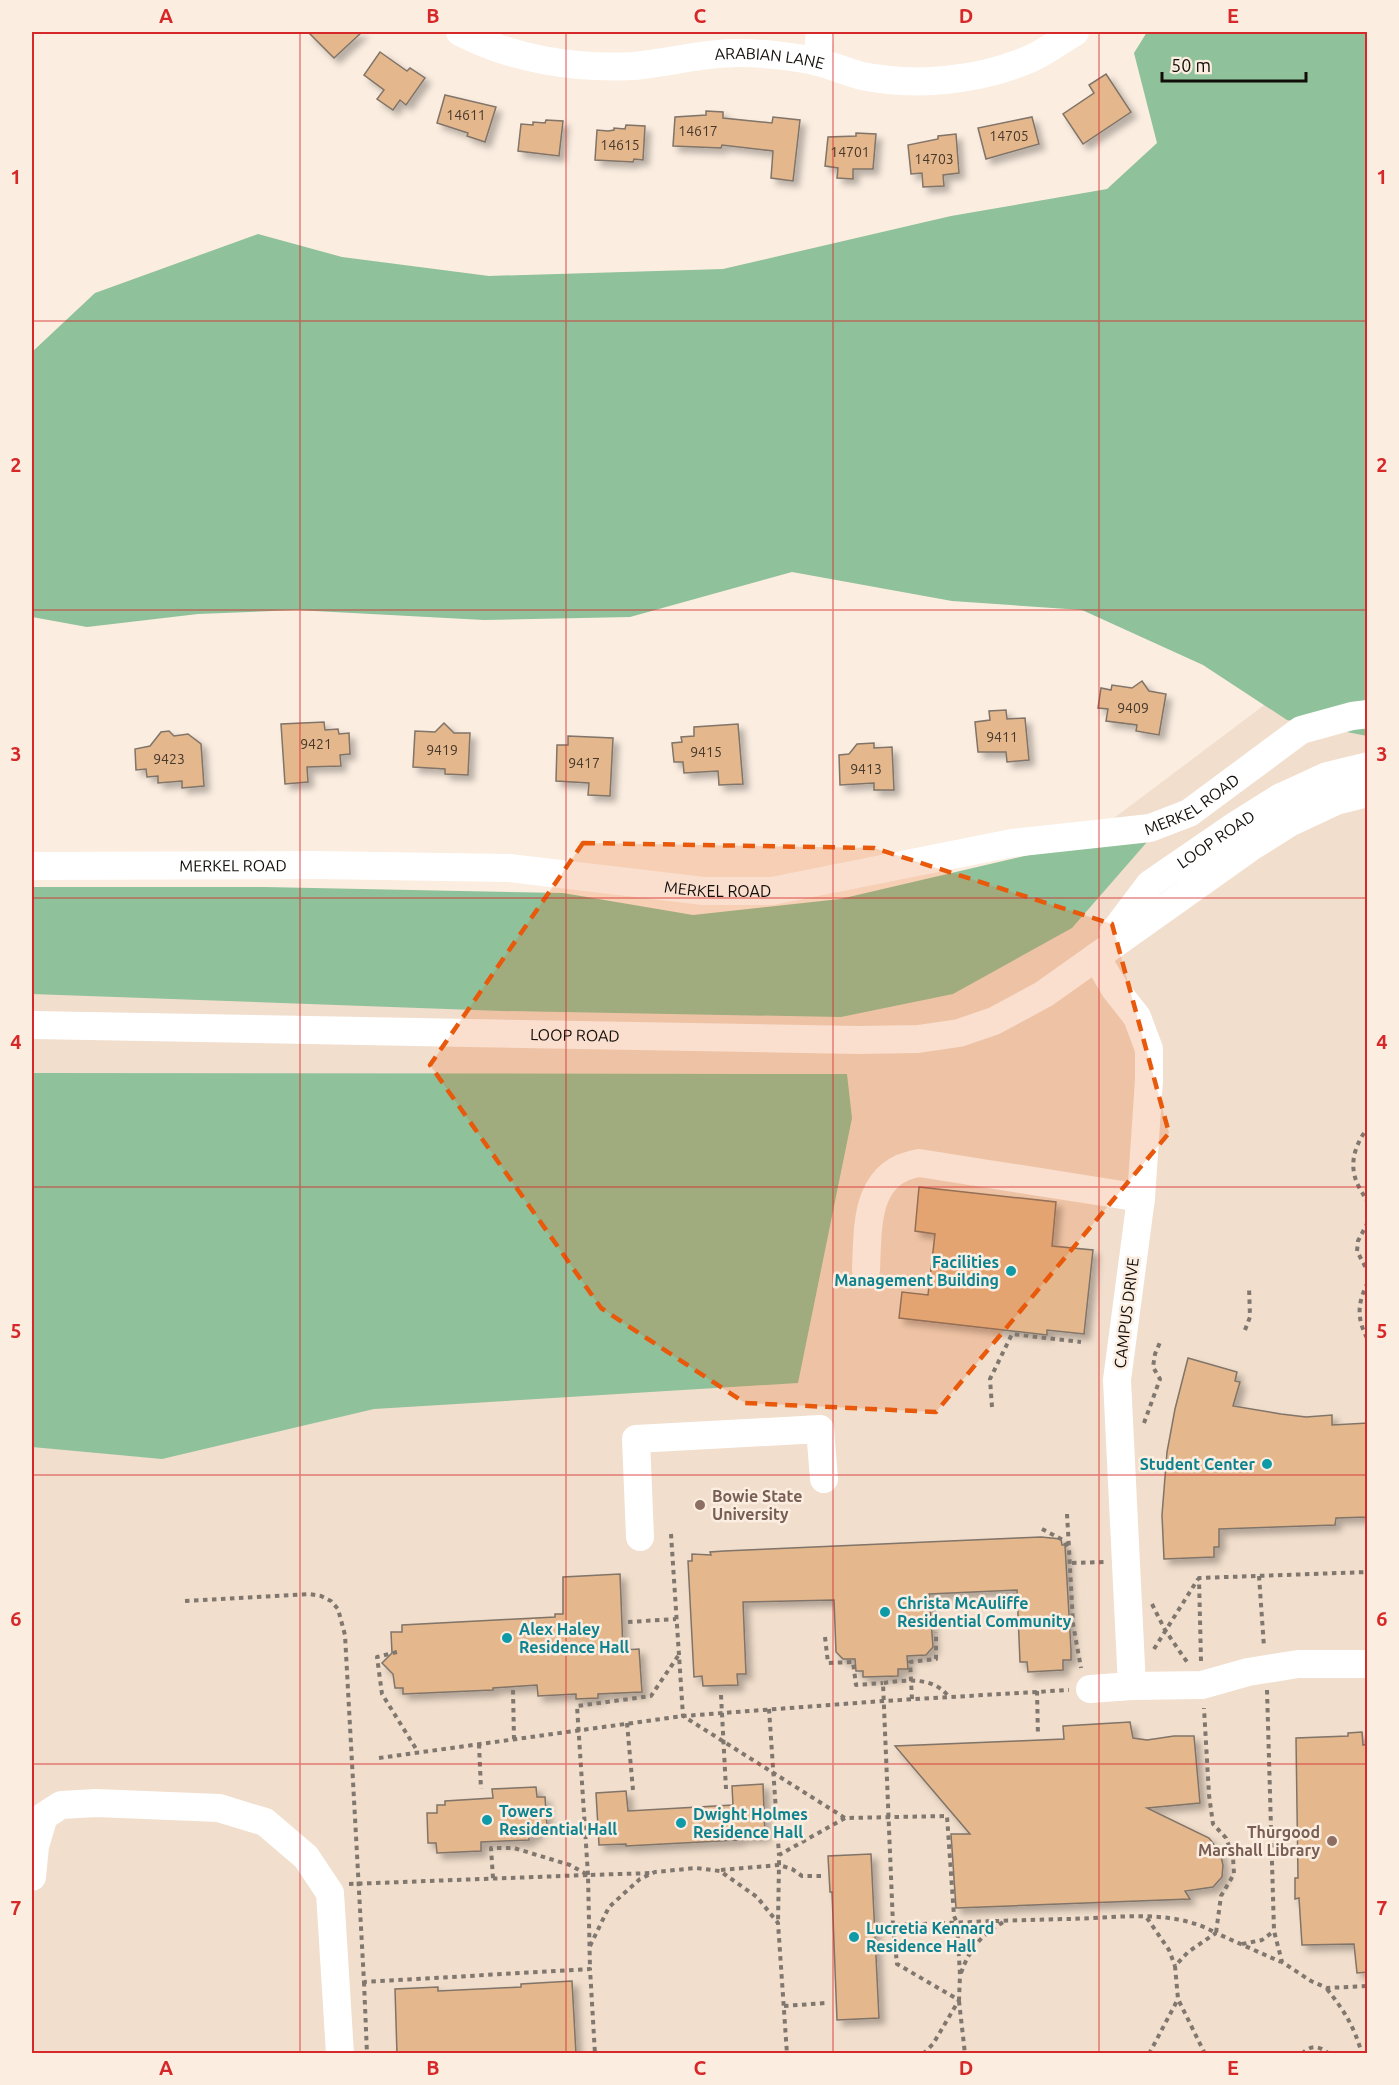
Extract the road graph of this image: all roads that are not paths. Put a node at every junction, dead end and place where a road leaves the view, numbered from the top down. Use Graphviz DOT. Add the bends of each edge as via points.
graph roads {
  1 [pos="460,32"];
  2 [pos="820,32"];
  3 [pos="1074,32"];
  4 [pos="817,62"];
  5 [pos="1368,714"];
  6 [pos="1368,766"];
  7 [pos="1368,793"];
  8 [pos="32,866"];
  9 [pos="1096,957"];
  10 [pos="32,1025"];
  11 [pos="1141,1198"];
  12 [pos="866,1270"];
  13 [pos="824,1479"];
  14 [pos="640,1537"];
  15 [pos="1368,1664"];
  16 [pos="1077,1684"];
  17 [pos="1132,1686"];
  18 [pos="32,1876"];
  19 [pos="340,2054"];
  1 -- 4 [label="street, ARABIAN LANE" via="498,48 558,63 633,66 741,53"];
  2 -- 4 [label="street"];
  3 -- 4 [label="street, ARABIAN LANE" via="1019,63 921,82 869,77"];
  5 -- 8 [label="street, MERKEL ROAD" via="1301,730 1189,813 1150,828 1012,843 772,891 704,891 509,868"];
  6 -- 9 [label="street, LOOP ROAD" via="1327,776 1279,798 1150,884"];
  7 -- 9 [label="street, LOOP ROAD" via="1336,801 1291,822"];
  9 -- 10 [label="street, LOOP ROAD" via="1044,994 994,1021 959,1033 918,1039"];
  9 -- 11 [label="street, CAMPUS DRIVE" via="1137,1017 1149,1049"];
  11 -- 12 [label="street" via="919,1163 905,1165 892,1173 874,1197"];
  11 -- 17 [label="street, CAMPUS DRIVE" via="1117,1380"];
  13 -- 14 [label="street" via="820,1429 636,1440"];
  15 -- 17 [label="street" via="1298,1664 1202,1685"];
  16 -- 17 [label="street"];
  18 -- 19 [label="street" via="44,1816 61,1805 219,1808 265,1821 306,1857 330,1893"];
}
